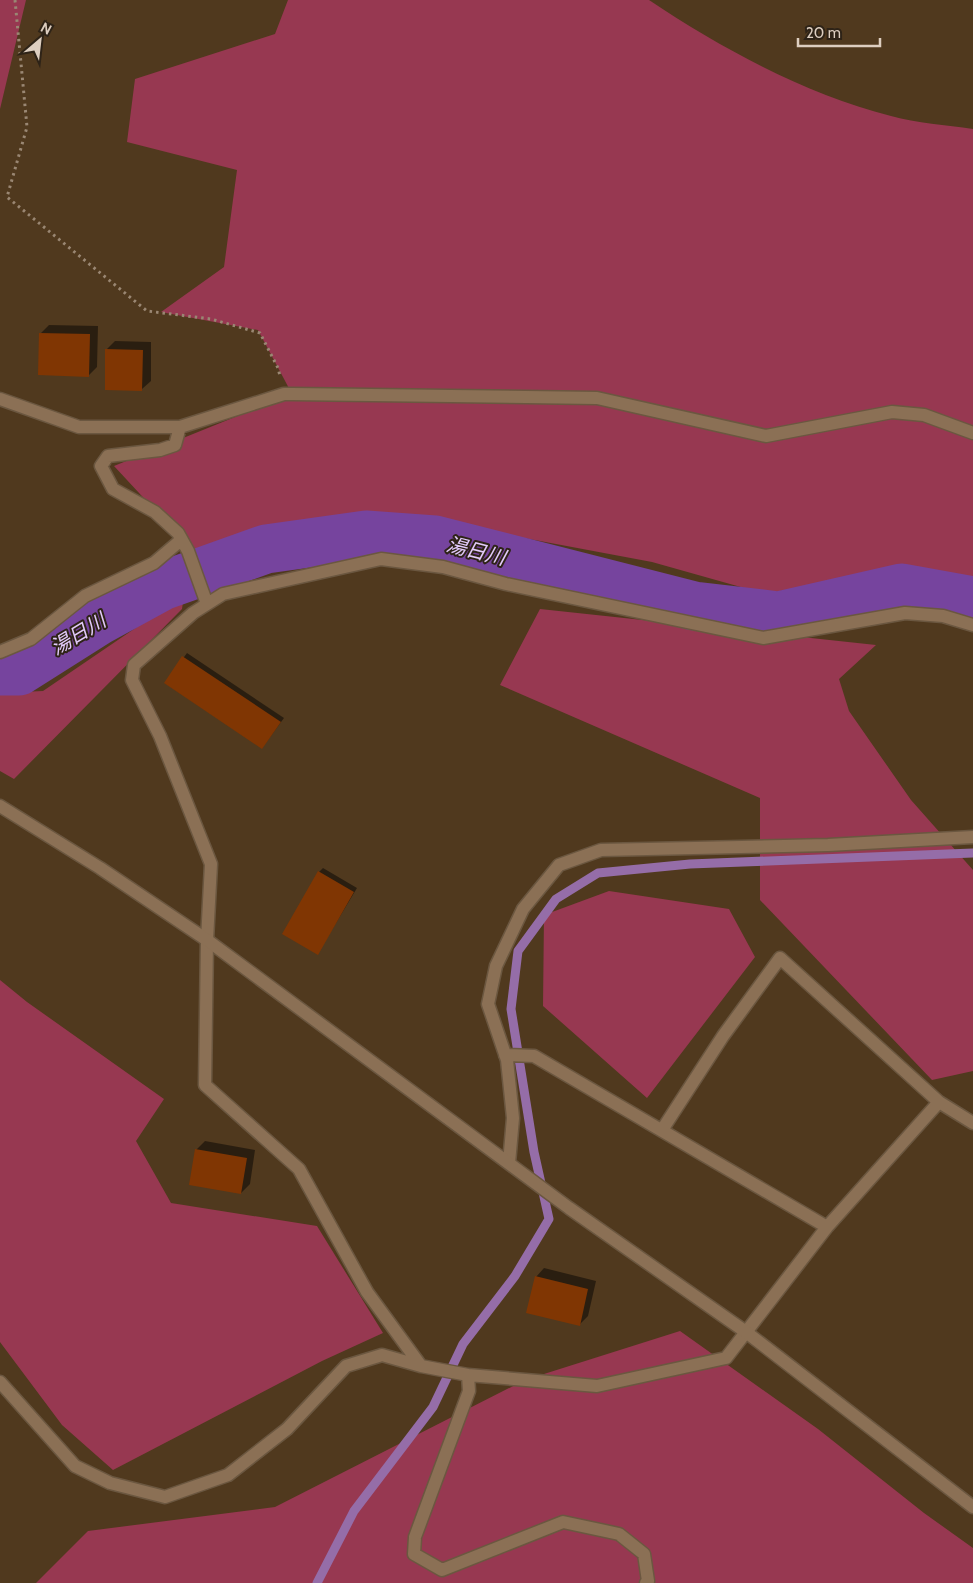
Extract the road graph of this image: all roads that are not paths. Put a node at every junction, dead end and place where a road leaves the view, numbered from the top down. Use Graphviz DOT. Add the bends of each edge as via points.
graph roads {
  1 [pos="0,398"];
  2 [pos="180,427"];
  3 [pos="973,433"];
  4 [pos="182,540"];
  5 [pos="207,604"];
  6 [pos="973,625"];
  7 [pos="0,652"];
  8 [pos="0,806"];
  9 [pos="973,837"];
  10 [pos="207,940"];
  11 [pos="506,1055"];
  12 [pos="939,1102"];
  13 [pos="973,1123"];
  14 [pos="662,1130"];
  15 [pos="509,1163"];
  16 [pos="827,1227"];
  17 [pos="746,1332"];
  18 [pos="421,1366"];
  19 [pos="468,1375"];
  20 [pos="0,1382"];
  21 [pos="973,1507"];
  22 [pos="646,1583"];
  1 -- 2 [label="street" via="79,427"];
  2 -- 3 [label="street" via="284,394 597,398 766,436 892,412 924,415"];
  2 -- 4 [label="street" via="175,445 160,450 108,456 101,466 113,489 155,512"];
  4 -- 5 [label="street"];
  4 -- 7 [label="street" via="154,563 86,596 31,639"];
  5 -- 6 [label="street" via="223,594 381,559 443,566 506,584 764,638 905,613 943,616"];
  5 -- 10 [label="street" via="134,665 132,680 160,736 211,864"];
  8 -- 10 [label="street"];
  9 -- 11 [label="street" via="828,845 601,850 559,865 523,908 496,966 488,1004"];
  10 -- 15 [label="street"];
  10 -- 18 [label="street" via="205,1085 299,1169 367,1292"];
  11 -- 14 [label="street" via="534,1056"];
  11 -- 15 [label="street" via="513,1118"];
  12 -- 13 [label="street"];
  12 -- 14 [label="street" via="780,958 723,1036"];
  12 -- 16 [label="street"];
  14 -- 16 [label="street"];
  15 -- 17 [label="street"];
  16 -- 17 [label="street"];
  17 -- 19 [label="street" via="726,1358 597,1386"];
  17 -- 21 [label="street"];
  18 -- 19 [label="street"];
  18 -- 20 [label="street" via="382,1355 346,1366 287,1429 228,1474 165,1497 110,1484 75,1466"];
  19 -- 22 [label="street" via="469,1390 415,1537 414,1554 442,1570 563,1522 619,1534 644,1554"];
}
